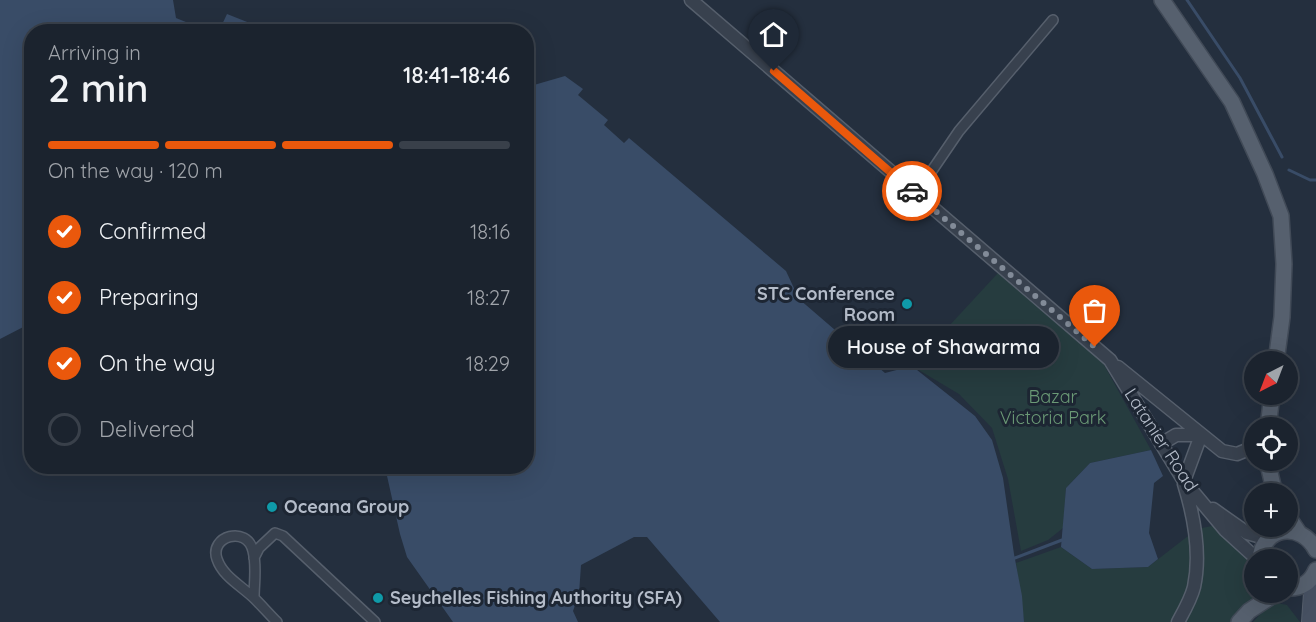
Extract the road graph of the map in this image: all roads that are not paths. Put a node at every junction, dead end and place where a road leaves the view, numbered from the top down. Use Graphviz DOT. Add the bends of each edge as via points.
graph roads {
  1 [pos="691,0"];
  2 [pos="1162,0"];
  3 [pos="1053,20"];
  4 [pos="916,194"];
  5 [pos="1276,351"];
  6 [pos="1110,360"];
  7 [pos="1201,435"];
  8 [pos="1161,444"];
  9 [pos="1244,451"];
  10 [pos="1184,481"];
  11 [pos="1200,499"];
  12 [pos="1244,531"];
  13 [pos="1306,534"];
  14 [pos="1247,549"];
  15 [pos="1316,550"];
  16 [pos="254,558"];
  17 [pos="1314,574"];
  18 [pos="1298,587"];
  19 [pos="254,598"];
  20 [pos="1250,603"];
  21 [pos="1263,603"];
  22 [pos="1244,617"];
  23 [pos="277,622"];
  24 [pos="375,622"];
  25 [pos="1178,622"];
  26 [pos="1309,622"];
  1 -- 4 [label="street, Latanier Road"];
  2 -- 5 [label="main road" via="1232,102 1281,216 1284,254"];
  3 -- 4 [label="street" via="959,131"];
  4 -- 6 [label="street, Latanier Road"];
  6 -- 7 [label="street"];
  6 -- 8 [label="street, Latanier Road"];
  7 -- 8 [label="street" via="1176,435"];
  7 -- 9 [label="street" via="1229,454"];
  7 -- 10 [label="street"];
  8 -- 10 [label="street, Latanier Road"];
  10 -- 11 [label="street, Latanier Road"];
  10 -- 25 [label="street" via="1191,507 1196,568 1194,589"];
  11 -- 12 [label="street, Latanier Road"];
  11 -- 14 [label="street, Latanier Road"];
  13 -- 15 [label="main road"];
  16 -- 19 [label="street"];
  16 -- 19 [label="street" via="248,540 236,535 224,539 215,552 224,571"];
  16 -- 24 [label="street" via="275,533 283,536"];
  17 -- 18 [label="main road"];
  17 -- 26 [label="main road"];
  19 -- 23 [label="street"];
  20 -- 22 [label="main road"];
  21 -- 22 [label="main road"];
}
